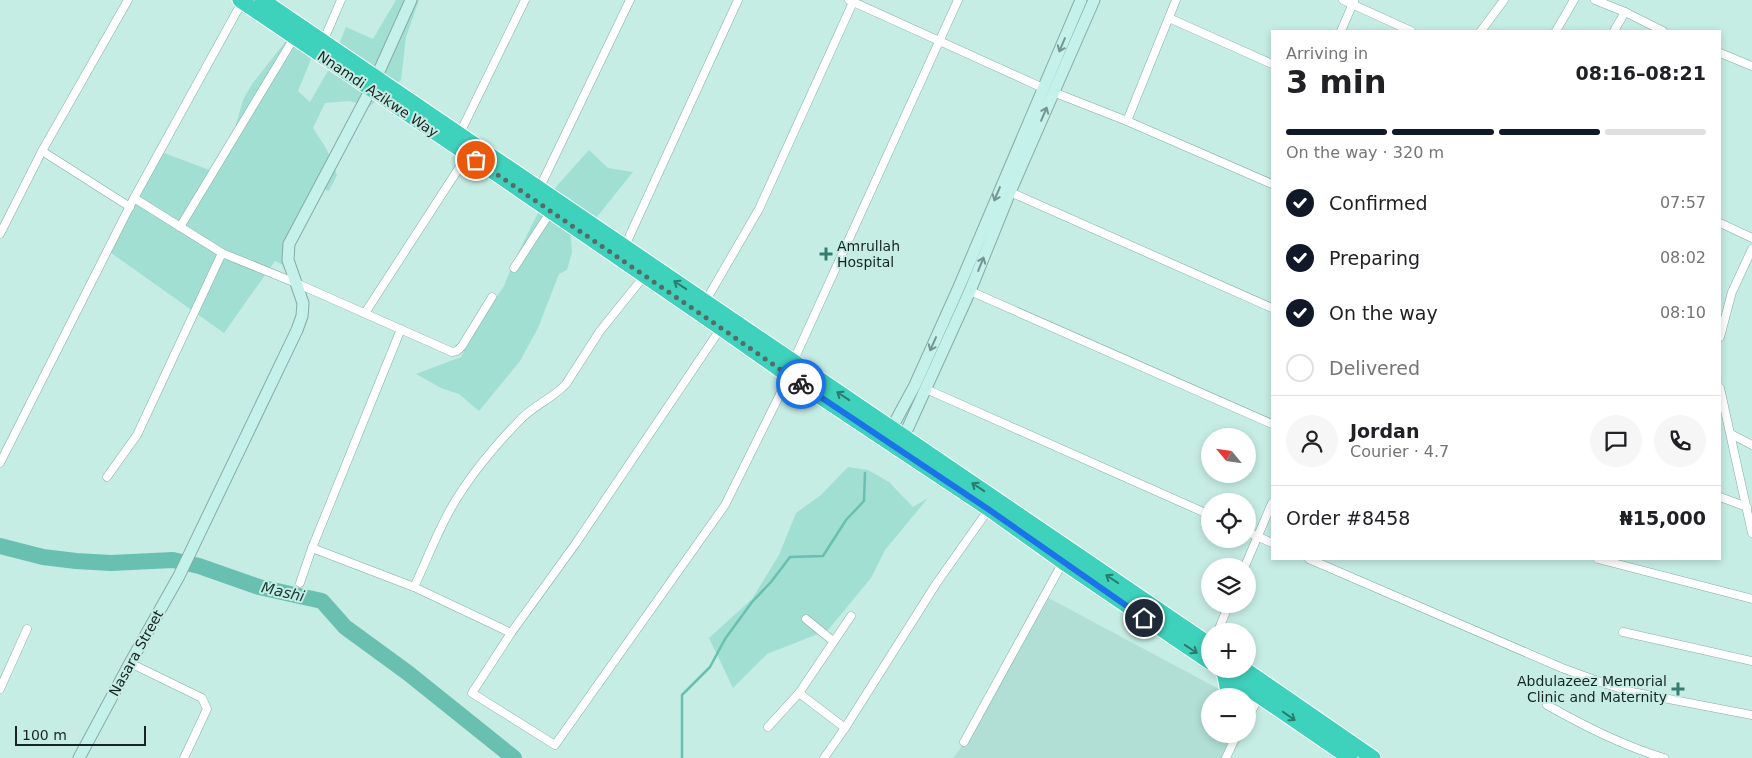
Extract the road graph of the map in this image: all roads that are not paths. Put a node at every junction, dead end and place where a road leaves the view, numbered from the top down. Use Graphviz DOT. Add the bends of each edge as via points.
graph roads {
  1 [pos="128,0"];
  2 [pos="262,0"];
  3 [pos="341,0"];
  4 [pos="411,0"];
  5 [pos="525,0"];
  6 [pos="630,0"];
  7 [pos="738,0"];
  8 [pos="958,0"];
  9 [pos="1080,0"];
  10 [pos="1094,0"];
  11 [pos="1176,0"];
  12 [pos="1343,0"];
  13 [pos="1504,0"];
  14 [pos="1574,0"];
  15 [pos="1595,0"];
  16 [pos="241,1"];
  17 [pos="852,1"];
  18 [pos="1353,2"];
  19 [pos="1625,12"];
  20 [pos="1169,18"];
  21 [pos="1341,30"];
  22 [pos="1409,30"];
  23 [pos="1482,30"];
  24 [pos="1557,30"];
  25 [pos="1615,30"];
  26 [pos="1661,30"];
  27 [pos="294,38"];
  28 [pos="940,40"];
  29 [pos="323,42"];
  30 [pos="1721,53"];
  31 [pos="1271,64"];
  32 [pos="1752,66"];
  33 [pos="373,84"];
  34 [pos="1048,90"];
  35 [pos="1127,122"];
  36 [pos="459,135"];
  37 [pos="42,151"];
  38 [pos="468,154"];
  39 [pos="1271,184"];
  40 [pos="540,189"];
  41 [pos="1010,192"];
  42 [pos="134,198"];
  43 [pos="130,207"];
  44 [pos="551,211"];
  45 [pos="1721,223"];
  46 [pos="180,227"];
  47 [pos="0,234"];
  48 [pos="1752,238"];
  49 [pos="624,248"];
  50 [pos="1752,249"];
  51 [pos="222,253"];
  52 [pos="514,268"];
  53 [pos="645,275"];
  54 [pos="296,283"];
  55 [pos="970,291"];
  56 [pos="492,297"];
  57 [pos="705,302"];
  58 [pos="1271,308"];
  59 [pos="365,313"];
  60 [pos="721,328"];
  61 [pos="401,329"];
  62 [pos="1721,333"];
  63 [pos="791,369"];
  64 [pos="926,389"];
  65 [pos="1721,392"];
  66 [pos="1271,424"];
  67 [pos="1731,434"];
  68 [pos="894,438"];
  69 [pos="1752,444"];
  70 [pos="0,463"];
  71 [pos="107,477"];
  72 [pos="1721,497"];
  73 [pos="1271,505"];
  74 [pos="1747,508"];
  75 [pos="988,509"];
  76 [pos="1201,512"];
  77 [pos="1752,534"];
  78 [pos="1258,537"];
  79 [pos="1271,543"];
  80 [pos="312,548"];
  81 [pos="1249,558"];
  82 [pos="1311,560"];
  83 [pos="1602,560"];
  84 [pos="1063,562"];
  85 [pos="300,583"];
  86 [pos="414,587"];
  87 [pos="1752,599"];
  88 [pos="851,616"];
  89 [pos="806,619"];
  90 [pos="27,629"];
  91 [pos="1623,632"];
  92 [pos="511,633"];
  93 [pos="1201,640"];
  94 [pos="833,641"];
  95 [pos="1201,656"];
  96 [pos="1752,661"];
  97 [pos="130,663"];
  98 [pos="1256,677"];
  99 [pos="1234,678"];
  100 [pos="0,689"];
  101 [pos="799,693"];
  102 [pos="1260,696"];
  103 [pos="1256,703"];
  104 [pos="1547,705"];
  105 [pos="1752,715"];
  106 [pos="768,727"];
  107 [pos="845,728"];
  108 [pos="964,742"];
  109 [pos="1234,743"];
  110 [pos="79,758"];
  111 [pos="184,758"];
  112 [pos="824,758"];
  113 [pos="1226,758"];
  114 [pos="1350,758"];
  115 [pos="1373,758"];
  116 [pos="1664,758"];
  1 -- 37 [label="street"];
  2 -- 29 [label="highway, Nnamdi Azikwe Way"];
  3 -- 29 [label="street"];
  4 -- 33 [label="street, Nasara Street"];
  5 -- 36 [label="street"];
  6 -- 40 [label="street"];
  7 -- 49 [label="street"];
  8 -- 28 [label="street"];
  9 -- 34 [label="street, one-way"];
  10 -- 34 [label="street"];
  11 -- 20 [label="street"];
  12 -- 18 [label="street"];
  13 -- 23 [label="street"];
  14 -- 24 [label="street"];
  15 -- 19 [label="street"];
  16 -- 27 [label="highway, Nnamdi Azikwe Way"];
  16 -- 42 [label="street"];
  17 -- 28 [label="street"];
  17 -- 57 [label="street" via="759,209"];
  18 -- 21 [label="street"];
  18 -- 22 [label="street"];
  19 -- 25 [label="street"];
  19 -- 26 [label="street"];
  20 -- 31 [label="street"];
  20 -- 35 [label="street"];
  27 -- 33 [label="highway, Nnamdi Azikwe Way"];
  27 -- 46 [label="street"];
  28 -- 34 [label="street"];
  28 -- 63 [label="street"];
  29 -- 33 [label="highway, Nnamdi Azikwe Way"];
  30 -- 32 [label="street"];
  33 -- 36 [label="highway, Nnamdi Azikwe Way"];
  33 -- 38 [label="highway, Nnamdi Azikwe Way"];
  33 -- 54 [label="street, Nasara Street" via="289,244 288,260"];
  34 -- 35 [label="street"];
  41 -- 34 [label="street, one-way"];
  34 -- 68 [label="street, one-way"];
  35 -- 39 [label="street"];
  36 -- 40 [label="highway, Nnamdi Azikwe Way"];
  37 -- 43 [label="street"];
  37 -- 47 [label="street"];
  38 -- 44 [label="highway, Nnamdi Azikwe Way"];
  38 -- 59 [label="street"];
  40 -- 49 [label="highway, Nnamdi Azikwe Way"];
  55 -- 41 [label="street, one-way"];
  41 -- 58 [label="street"];
  42 -- 43 [label="street"];
  42 -- 46 [label="street"];
  43 -- 70 [label="street"];
  44 -- 52 [label="street"];
  44 -- 53 [label="highway, Nnamdi Azikwe Way"];
  45 -- 48 [label="street"];
  46 -- 51 [label="street"];
  57 -- 49 [label="highway, Nnamdi Azikwe Way, one-way"];
  50 -- 62 [label="street" via="1732,292"];
  51 -- 54 [label="street"];
  51 -- 71 [label="street" via="137,435"];
  53 -- 60 [label="highway, Nnamdi Azikwe Way"];
  53 -- 86 [label="street" via="600,331 560,391 520,420 477,469 450,511"];
  54 -- 59 [label="street"];
  54 -- 97 [label="street, Nasara Street" via="303,303 302,316 179,576"];
  55 -- 64 [label="street"];
  55 -- 66 [label="street"];
  56 -- 61 [label="street" via="457,352"];
  57 -- 63 [label="highway, Nnamdi Azikwe Way"];
  59 -- 61 [label="street"];
  60 -- 63 [label="highway, Nnamdi Azikwe Way"];
  60 -- 92 [label="street"];
  61 -- 80 [label="street"];
  63 -- 68 [label="highway, Nnamdi Azikwe Way"];
  63 -- 92 [label="street" via="725,505 555,745 472,693"];
  64 -- 68 [label="street"];
  64 -- 76 [label="street"];
  65 -- 67 [label="street"];
  67 -- 69 [label="street"];
  67 -- 74 [label="street"];
  68 -- 75 [label="highway, Nnamdi Azikwe Way"];
  93 -- 68 [label="highway, Nnamdi Azikwe Way, one-way"];
  72 -- 74 [label="street"];
  73 -- 78 [label="street"];
  74 -- 77 [label="street"];
  75 -- 84 [label="highway, Nnamdi Azikwe Way"];
  75 -- 107 [label="street" via="936,584"];
  78 -- 79 [label="street"];
  78 -- 81 [label="street"];
  80 -- 85 [label="street"];
  80 -- 86 [label="street"];
  82 -- 105 [label="street" via="1606,684"];
  83 -- 87 [label="street"];
  84 -- 95 [label="highway, Nnamdi Azikwe Way, one-way"];
  84 -- 108 [label="street"];
  86 -- 92 [label="street"];
  88 -- 94 [label="street"];
  89 -- 94 [label="street"];
  90 -- 100 [label="street"];
  91 -- 96 [label="street"];
  94 -- 101 [label="street"];
  97 -- 110 [label="street, Nasara Street"];
  97 -- 111 [label="street" via="202,698 206,704 208,709"];
  98 -- 115 [label="highway"];
  99 -- 102 [label="highway"];
  101 -- 106 [label="street"];
  101 -- 107 [label="street"];
  102 -- 103 [label="street"];
  102 -- 114 [label="highway, one-way"];
  104 -- 116 [label="street" via="1617,741"];
  107 -- 112 [label="street"];
  109 -- 113 [label="street"];
}
